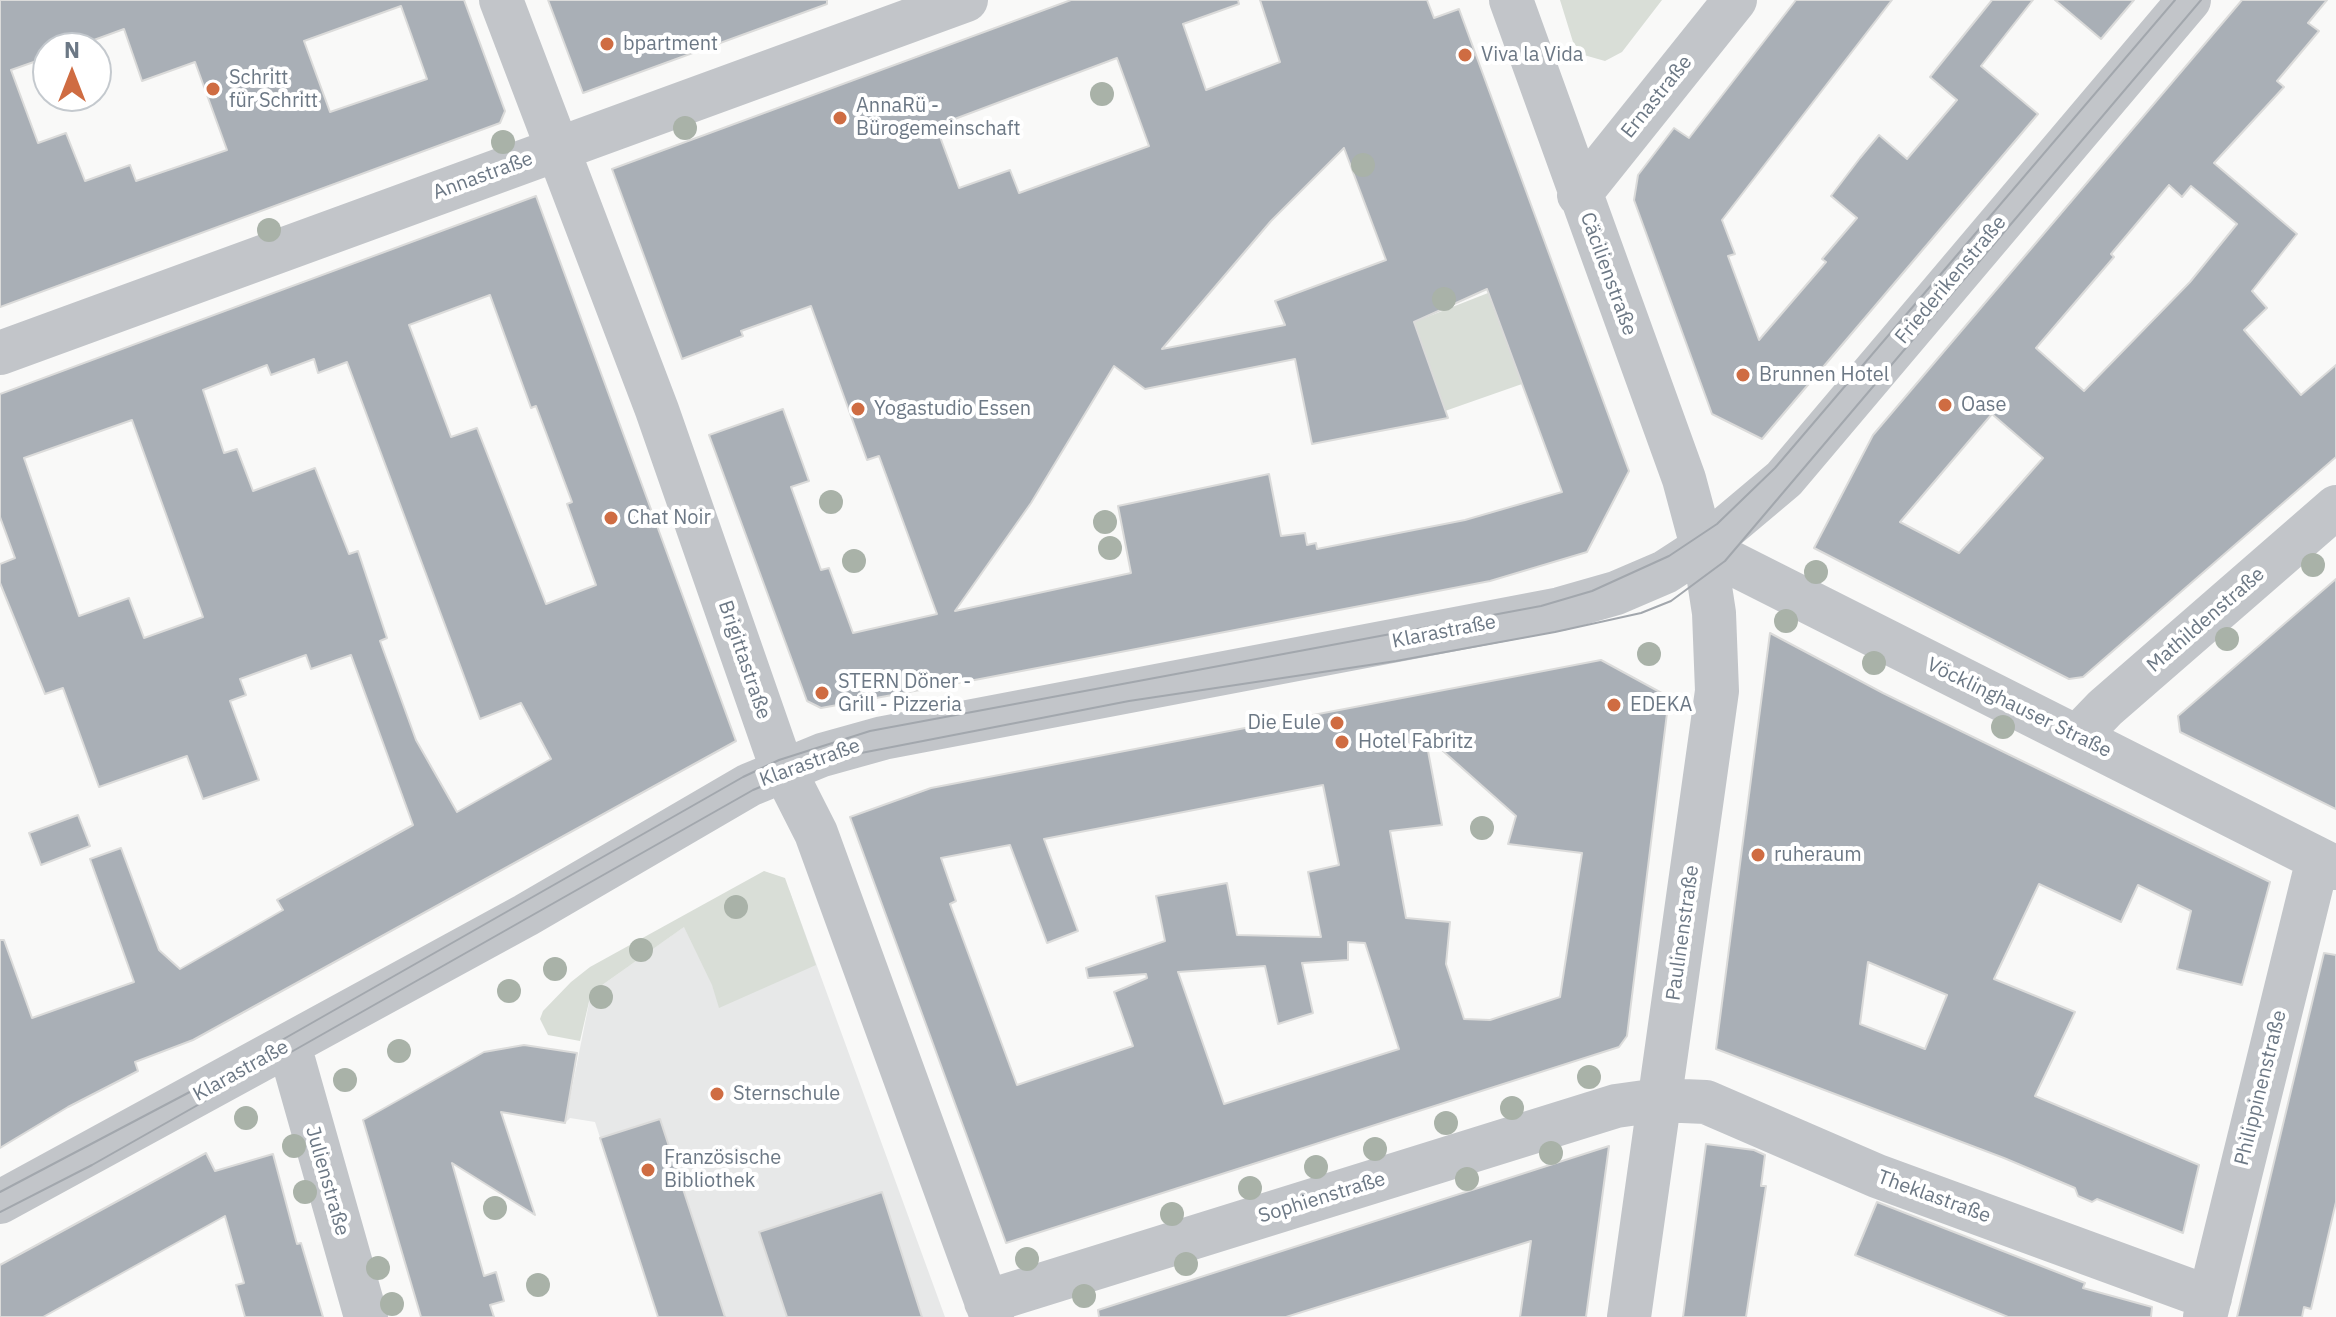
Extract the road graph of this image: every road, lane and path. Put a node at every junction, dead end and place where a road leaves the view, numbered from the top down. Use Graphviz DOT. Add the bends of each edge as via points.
graph roads {
  1 [pos="501,0"];
  2 [pos="966,0"];
  3 [pos="1511,0"];
  4 [pos="1735,0"];
  5 [pos="2189,0"];
  6 [pos="558,149"];
  7 [pos="1579,195"];
  8 [pos="0,353"];
  9 [pos="2336,507"];
  10 [pos="1702,548"];
  11 [pos="2078,736"];
  12 [pos="784,770"];
  13 [pos="2327,864"];
  14 [pos="289,1045"];
  15 [pos="1659,1100"];
  16 [pos="0,1202"];
  17 [pos="2208,1308"];
  18 [pos="989,1310"];
  19 [pos="366,1317"];
  20 [pos="1629,1317"];
  1 -- 6 [label="street, Brigittastraße"];
  2 -- 6 [label="street, Annastraße"];
  3 -- 7 [label="street, Cäcilienstraße"];
  4 -- 7 [label="street, Ernastraße"];
  5 -- 10 [label="street, Friederikenstraße" via="1794,468"];
  6 -- 8 [label="street, Annastraße"];
  6 -- 12 [label="street, Brigittastraße"];
  7 -- 10 [label="street, Cäcilienstraße" via="1684,479"];
  9 -- 11 [label="street, Mathildenstraße"];
  10 -- 11 [label="street, Vöcklinghauser Straße"];
  10 -- 12 [label="street, Klarastraße" via="1649,580 1560,609 883,738"];
  10 -- 15 [label="street, Paulinenstraße" via="1714,613 1717,691"];
  11 -- 13 [label="street, Vöcklinghauser Straße"];
  12 -- 14 [label="street, Klarastraße"];
  12 -- 18 [label="street, Brigittastraße" via="816,833"];
  13 -- 17 [label="street, Philippinenstraße"];
  14 -- 16 [label="street, Klarastraße"];
  14 -- 19 [label="street, Julienstraße"];
  15 -- 17 [label="street, Theklastraße" via="1706,1102"];
  15 -- 18 [label="street, Sophienstraße" via="1616,1106"];
  15 -- 20 [label="street, Paulinenstraße"];
}
